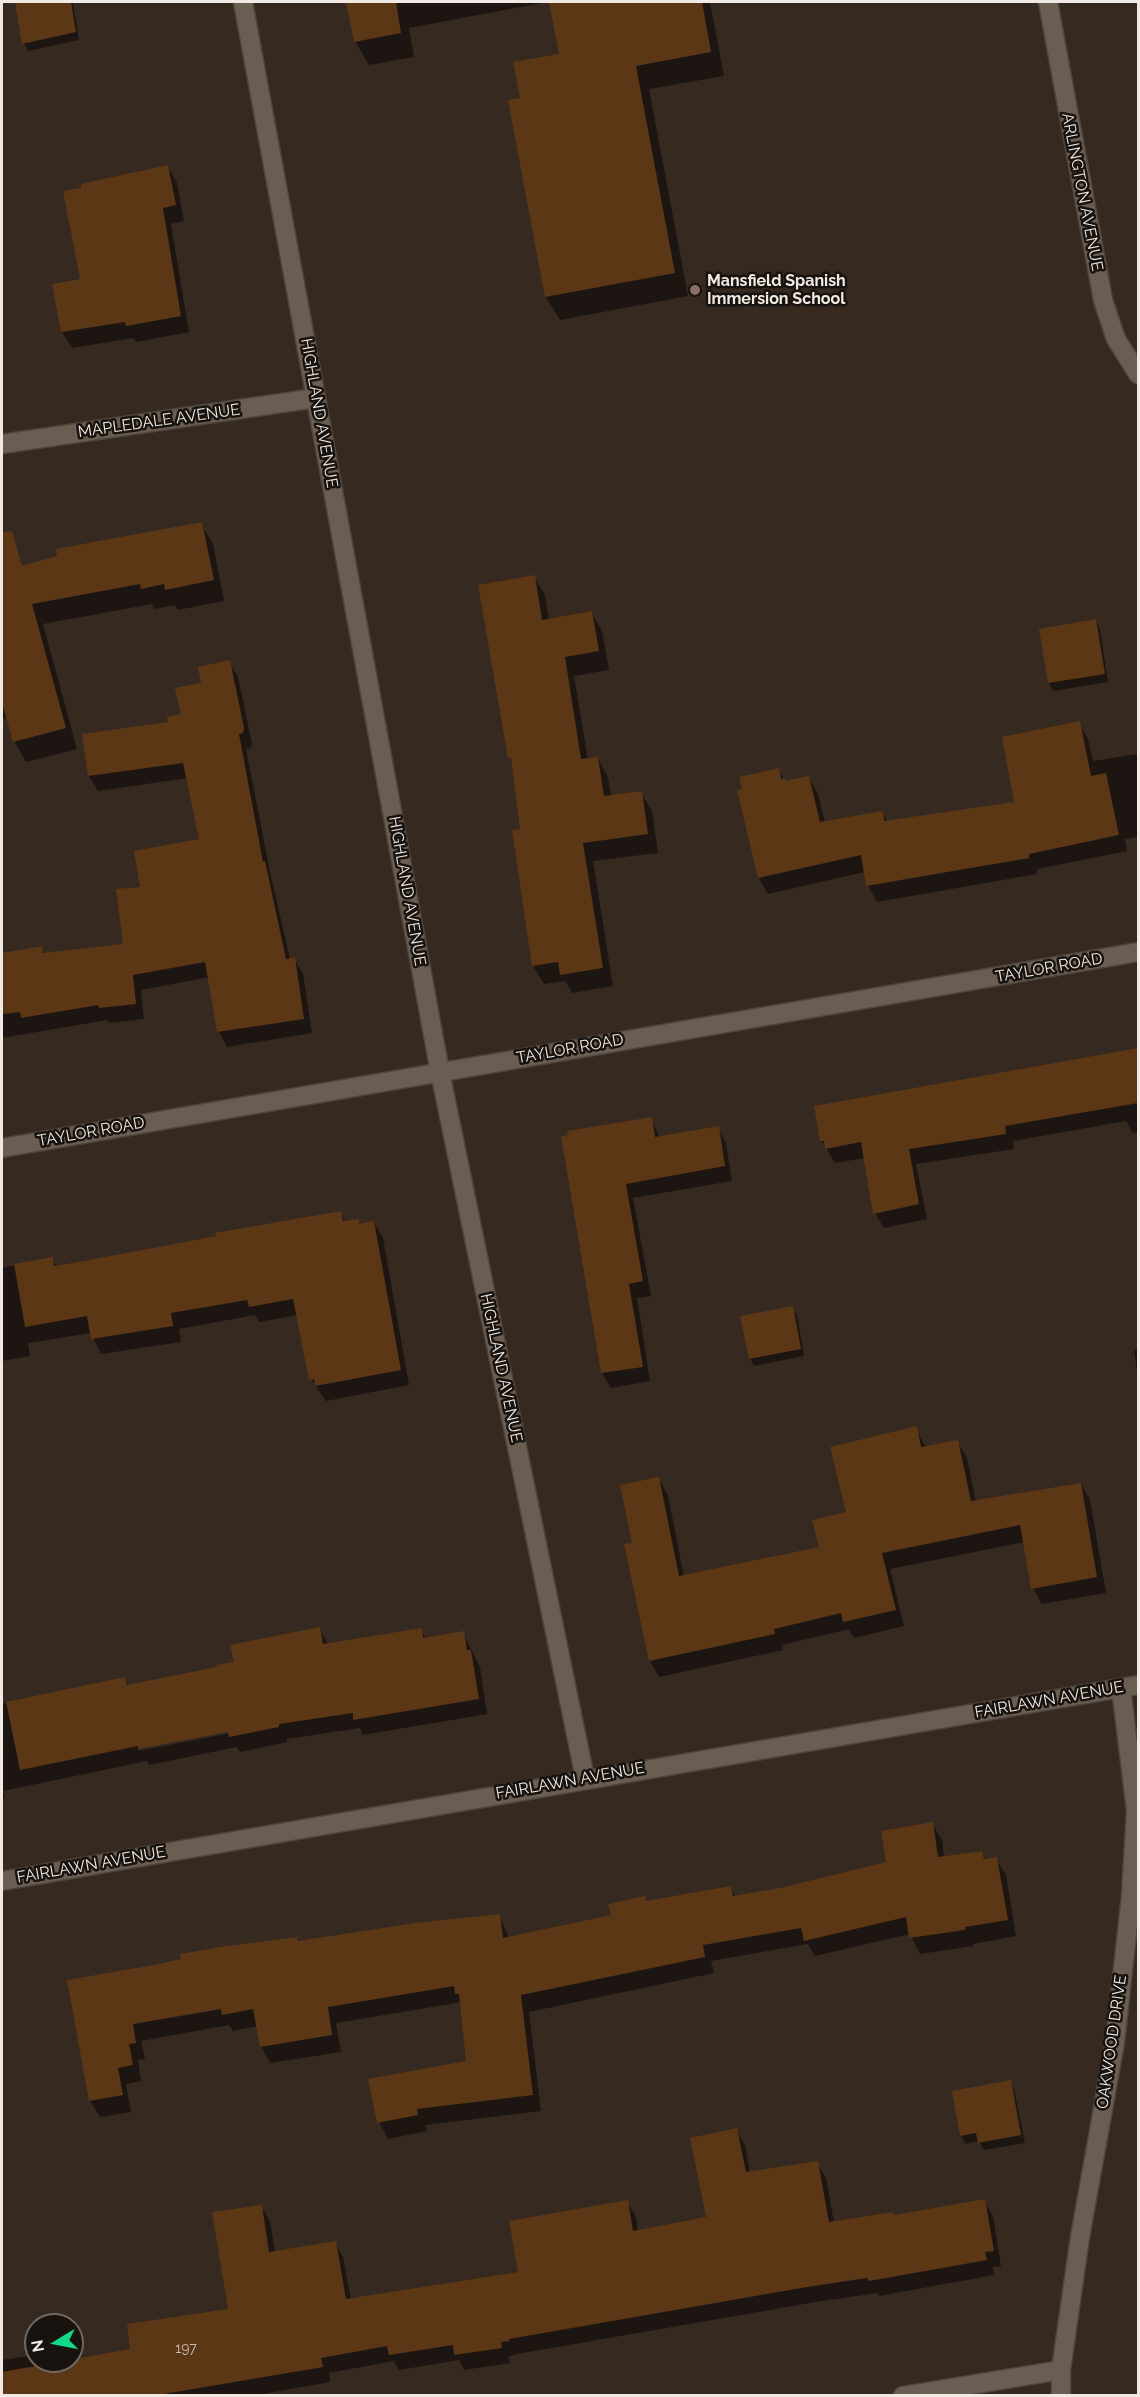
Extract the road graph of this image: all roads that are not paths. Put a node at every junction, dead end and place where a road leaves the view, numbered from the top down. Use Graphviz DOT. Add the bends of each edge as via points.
graph roads {
  1 [pos="243,2"];
  2 [pos="1048,2"];
  3 [pos="1138,374"];
  4 [pos="316,398"];
  5 [pos="2,444"];
  6 [pos="1138,952"];
  7 [pos="440,1072"];
  8 [pos="2,1148"];
  9 [pos="1130,1686"];
  10 [pos="585,1778"];
  11 [pos="2,1881"];
  12 [pos="1061,2370"];
  13 [pos="903,2396"];
  14 [pos="1061,2396"];
  1 -- 4 [label="street, HIGHLAND AVENUE"];
  2 -- 3 [label="street, ARLINGTON AVENUE" via="1103,300 1116,339"];
  4 -- 5 [label="street, MAPLEDALE AVENUE"];
  4 -- 7 [label="street, HIGHLAND AVENUE"];
  6 -- 7 [label="street, TAYLOR ROAD"];
  7 -- 8 [label="street, TAYLOR ROAD"];
  7 -- 10 [label="street, HIGHLAND AVENUE"];
  9 -- 10 [label="street, FAIRLAWN AVENUE"];
  9 -- 12 [label="street, OAKWOOD DRIVE" via="1136,1809 1131,1896 1115,2042"];
  10 -- 11 [label="street, FAIRLAWN AVENUE"];
  12 -- 13 [label="street"];
  12 -- 14 [label="street, OAKWOOD DRIVE"];
}
